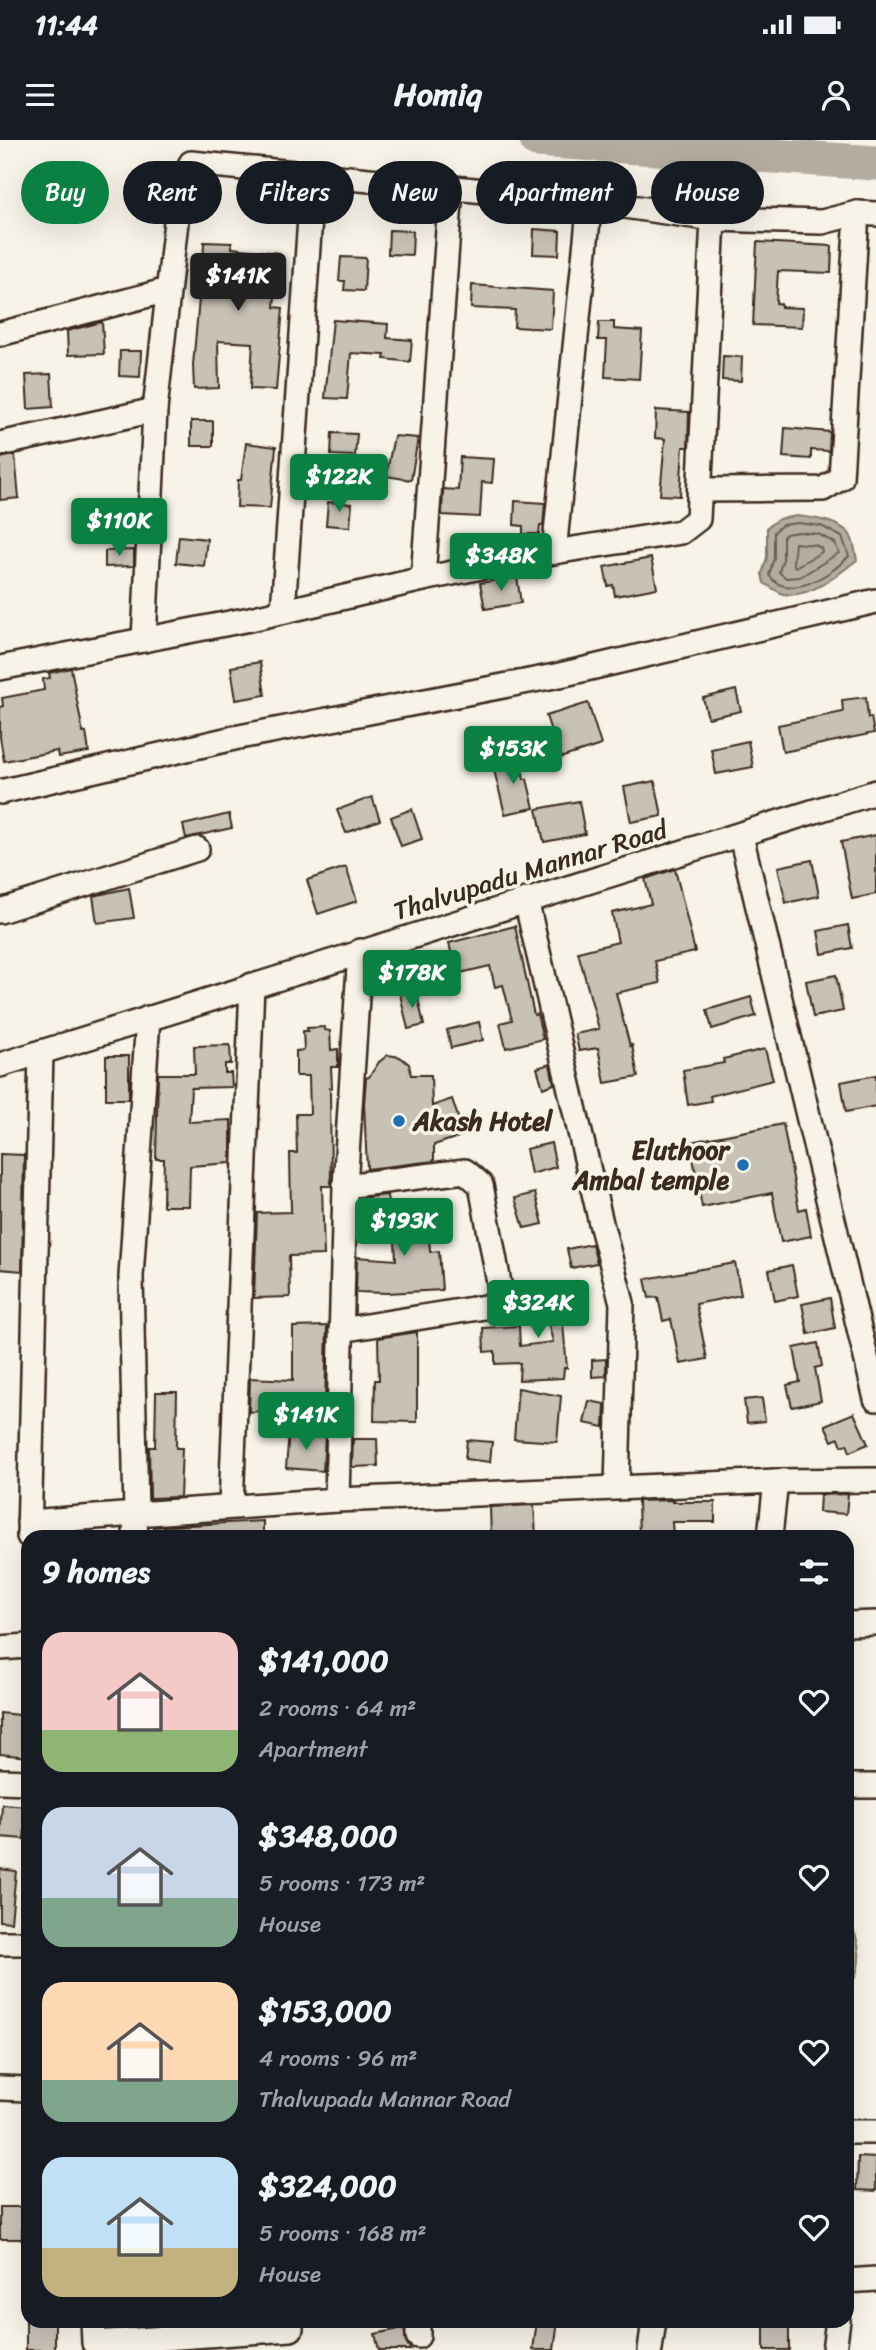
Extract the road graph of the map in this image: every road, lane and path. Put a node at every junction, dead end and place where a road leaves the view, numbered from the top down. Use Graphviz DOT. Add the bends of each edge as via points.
graph roads {
  1 [pos="236,167"];
  2 [pos="867,214"];
  3 [pos="764,220"];
  4 [pos="310,224"];
  5 [pos="448,224"];
  6 [pos="588,224"];
  7 [pos="713,224"];
  8 [pos="168,290"];
  9 [pos="0,334"];
  10 [pos="155,410"];
  11 [pos="0,444"];
  12 [pos="700,490"];
  13 [pos="554,552"];
  14 [pos="423,579"];
  15 [pos="876,601"];
  16 [pos="283,611"];
  17 [pos="144,640"];
  18 [pos="0,668"];
  19 [pos="0,792"];
  20 [pos="876,792"];
  21 [pos="741,836"];
  22 [pos="197,849"];
  23 [pos="526,900"];
  24 [pos="0,911"];
  25 [pos="360,951"];
  26 [pos="252,985"];
  27 [pos="148,1018"];
  28 [pos="41,1052"];
  29 [pos="0,1065"];
  30 [pos="345,1186"];
  31 [pos="341,1330"];
  32 [pos="876,1399"];
  33 [pos="876,1480"];
  34 [pos="776,1482"];
  35 [pos="617,1487"];
  36 [pos="337,1500"];
  37 [pos="231,1506"];
  38 [pos="136,1525"];
  39 [pos="29,1529"];
  40 [pos="771,1530"];
  41 [pos="876,1623"];
  42 [pos="854,1624"];
  43 [pos="21,1646"];
  44 [pos="0,1648"];
  45 [pos="0,1782"];
  46 [pos="21,1782"];
  47 [pos="854,1786"];
  48 [pos="876,1786"];
  49 [pos="0,1943"];
  50 [pos="21,1943"];
  51 [pos="0,2088"];
  52 [pos="21,2089"];
  53 [pos="854,2132"];
  54 [pos="876,2132"];
  55 [pos="876,2279"];
  56 [pos="854,2281"];
  57 [pos="93,2328"];
  58 [pos="291,2328"];
  59 [pos="653,2328"];
  60 [pos="837,2328"];
  61 [pos="650,2350"];
  62 [pos="834,2350"];
  1 -- 8 [label="street" via="191,163 180,186"];
  2 -- 3 [label="street" via="822,222"];
  2 -- 12 [label="street" via="841,478 823,489"];
  4 -- 16 [label="street"];
  5 -- 14 [label="street"];
  6 -- 13 [label="street"];
  7 -- 12 [label="street"];
  8 -- 9 [label="street"];
  8 -- 10 [label="street"];
  10 -- 11 [label="street"];
  10 -- 17 [label="street"];
  12 -- 13 [label="street" via="698,519 681,533"];
  13 -- 14 [label="street"];
  14 -- 16 [label="street"];
  15 -- 19 [label="street" via="559,676 234,738"];
  16 -- 17 [label="street"];
  17 -- 18 [label="street"];
  20 -- 21 [label="street, Thalvupadu Mannar Road"];
  21 -- 23 [label="street, Thalvupadu Mannar Road"];
  21 -- 32 [label="street"];
  22 -- 24 [label="street"];
  23 -- 25 [label="street, Thalvupadu Mannar Road"];
  23 -- 35 [label="street" via="622,1303"];
  25 -- 26 [label="street, Thalvupadu Mannar Road"];
  25 -- 30 [label="street"];
  26 -- 27 [label="street, Thalvupadu Mannar Road"];
  26 -- 37 [label="street"];
  27 -- 28 [label="street, Thalvupadu Mannar Road"];
  27 -- 38 [label="street" via="131,1277"];
  28 -- 29 [label="street, Thalvupadu Mannar Road"];
  28 -- 39 [label="street"];
  30 -- 31 [label="street"];
  30 -- 31 [label="street" via="465,1171 481,1185 501,1294 491,1306"];
  31 -- 36 [label="street"];
  33 -- 34 [label="street"];
  34 -- 35 [label="street"];
  34 -- 40 [label="street"];
  35 -- 36 [label="street"];
  36 -- 37 [label="street"];
  37 -- 38 [label="street"];
  38 -- 39 [label="street"];
  41 -- 42 [label="street"];
  43 -- 44 [label="street"];
  45 -- 46 [label="street"];
  47 -- 48 [label="street"];
  49 -- 50 [label="street"];
  51 -- 52 [label="street"];
  53 -- 54 [label="street"];
  55 -- 56 [label="street"];
  57 -- 58 [label="street" via="94,2343"];
  59 -- 61 [label="street"];
  60 -- 62 [label="street"];
}
